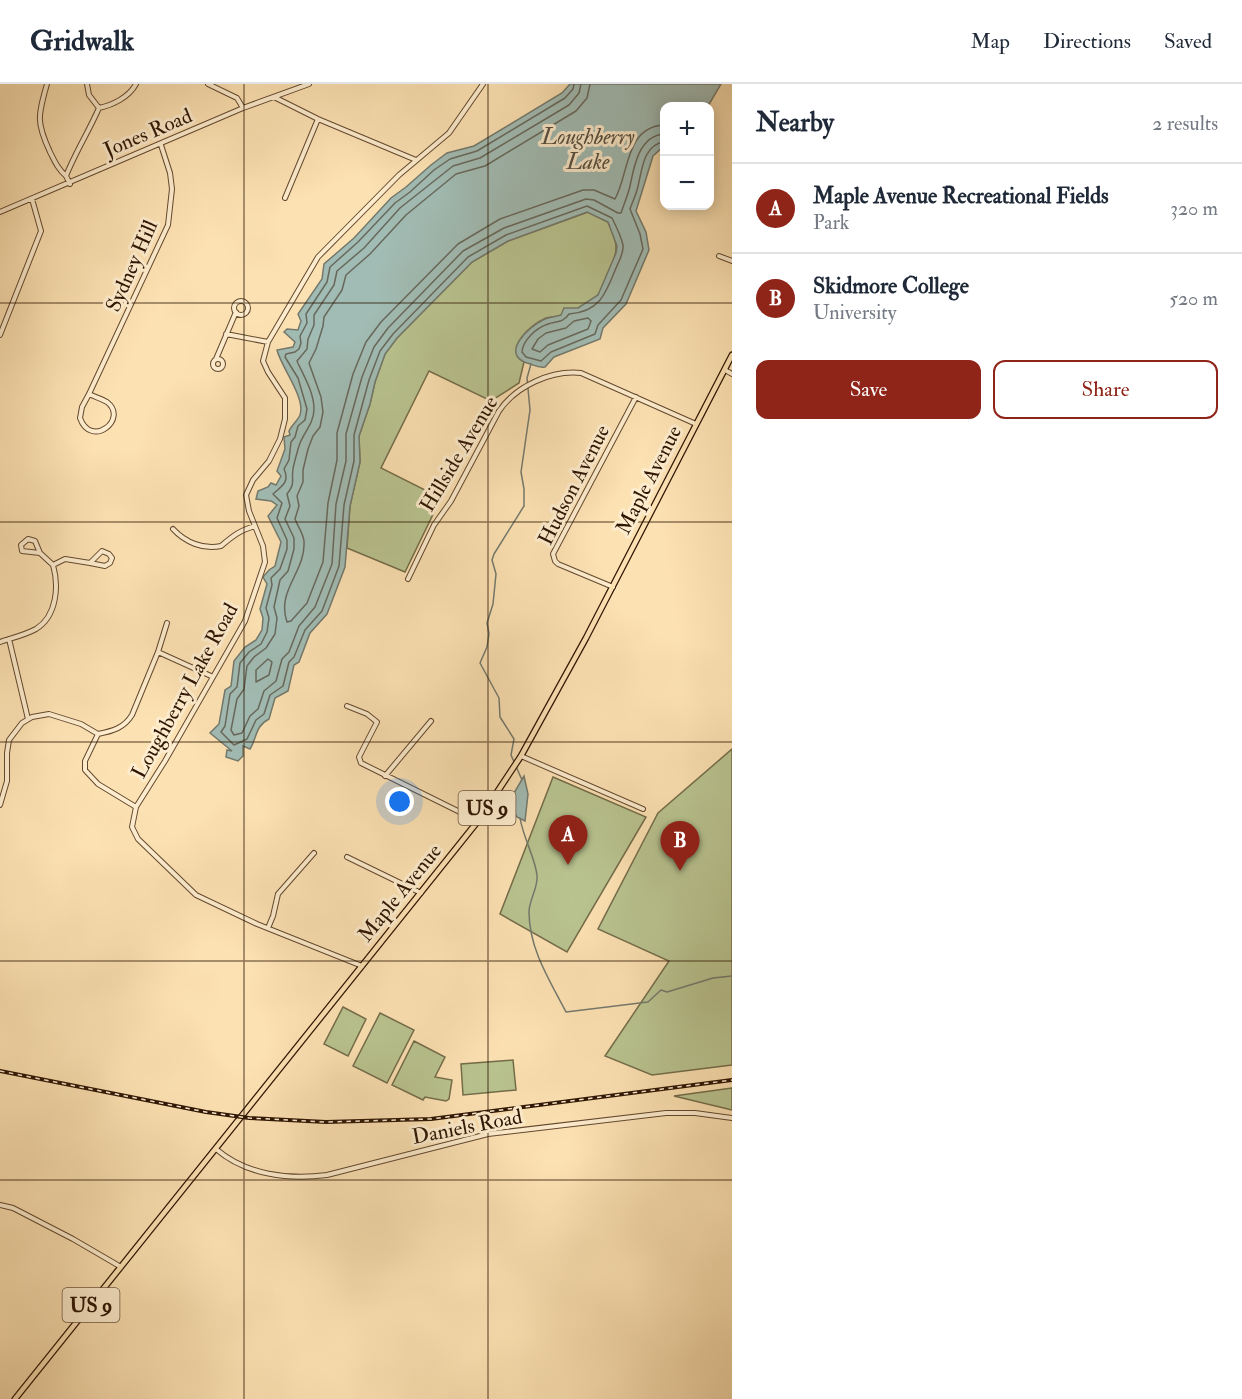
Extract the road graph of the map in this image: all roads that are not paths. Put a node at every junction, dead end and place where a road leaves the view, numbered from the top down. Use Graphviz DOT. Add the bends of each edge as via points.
graph roads {
  1 [pos="47,84"];
  2 [pos="87,84"];
  3 [pos="136,84"];
  4 [pos="208,84"];
  5 [pos="309,84"];
  6 [pos="483,84"];
  7 [pos="274,97"];
  8 [pos="99,108"];
  9 [pos="243,108"];
  10 [pos="318,118"];
  11 [pos="161,145"];
  12 [pos="416,160"];
  13 [pos="66,176"];
  14 [pos="70,184"];
  15 [pos="285,198"];
  16 [pos="32,199"];
  17 [pos="0,212"];
  18 [pos="719,256"];
  19 [pos="732,261"];
  20 [pos="236,312"];
  21 [pos="226,334"];
  22 [pos="0,335"];
  23 [pos="268,342"];
  24 [pos="732,355"];
  25 [pos="216,359"];
  26 [pos="725,370"];
  27 [pos="732,374"];
  28 [pos="89,394"];
  29 [pos="636,397"];
  30 [pos="696,424"];
  31 [pos="255,526"];
  32 [pos="173,529"];
  33 [pos="40,553"];
  34 [pos="90,563"];
  35 [pos="53,565"];
  36 [pos="408,579"];
  37 [pos="613,587"];
  38 [pos="166,622"];
  39 [pos="9,639"];
  40 [pos="0,642"];
  41 [pos="158,652"];
  42 [pos="211,676"];
  43 [pos="347,706"];
  44 [pos="28,719"];
  45 [pos="431,721"];
  46 [pos="98,734"];
  47 [pos="521,756"];
  48 [pos="385,776"];
  49 [pos="0,805"];
  50 [pos="136,807"];
  51 [pos="643,809"];
  52 [pos="478,821"];
  53 [pos="314,853"];
  54 [pos="346,857"];
  55 [pos="421,893"];
  56 [pos="268,928"];
  57 [pos="362,966"];
  58 [pos="732,1118"];
  59 [pos="216,1149"];
  60 [pos="0,1205"];
  61 [pos="121,1268"];
  62 [pos="15,1399"];
  1 -- 13 [label="street" via="39,126 55,164"];
  2 -- 8 [label="street" via="89,95"];
  3 -- 8 [label="street" via="131,93"];
  4 -- 9 [label="street" via="237,98"];
  5 -- 7 [label="street, Jones Road"];
  6 -- 12 [label="street, Loughberry Lake Road" via="449,133"];
  7 -- 9 [label="street, Jones Road"];
  7 -- 10 [label="street"];
  8 -- 13 [label="street"];
  9 -- 11 [label="street, Jones Road"];
  10 -- 12 [label="street"];
  10 -- 15 [label="street"];
  11 -- 14 [label="street, Jones Road"];
  11 -- 28 [label="street, Sydney Hill" via="172,189 168,225"];
  12 -- 23 [label="street, Loughberry Lake Road" via="318,257"];
  13 -- 14 [label="street"];
  14 -- 16 [label="street, Jones Road"];
  16 -- 17 [label="street, Jones Road"];
  16 -- 22 [label="street" via="41,231"];
  18 -- 19 [label="street"];
  20 -- 21 [label="street"];
  21 -- 23 [label="street"];
  21 -- 25 [label="street"];
  23 -- 31 [label="street, Loughberry Lake Road" via="263,361 285,398 285,418 269,461 246,495"];
  24 -- 26 [label="main road, Maple Avenue / US 9"];
  26 -- 27 [label="street"];
  26 -- 30 [label="main road, Maple Avenue / US 9"];
  28 -- 28 [label="street, Sydney Hill" via="80,418 90,431 101,431 110,425 112,410 105,401"];
  29 -- 30 [label="street, Hillside Avenue"];
  29 -- 36 [label="street, Hillside Avenue" via="581,373 560,373 507,399 434,525"];
  29 -- 37 [label="street, Hudson Avenue" via="553,554 558,564"];
  30 -- 37 [label="main road, Maple Avenue / US 9"];
  31 -- 32 [label="street" via="229,537 221,546 208,547 197,545"];
  31 -- 42 [label="street, Loughberry Lake Road" via="264,546 265,562 245,621"];
  33 -- 33 [label="street" via="21,551 21,545 25,540 35,541"];
  33 -- 35 [label="street"];
  34 -- 34 [label="street" via="102,551 112,558 107,566"];
  34 -- 35 [label="street" via="65,559"];
  35 -- 39 [label="street" via="56,592 50,612 35,629"];
  37 -- 47 [label="main road, Maple Avenue / US 9"];
  38 -- 41 [label="street"];
  39 -- 40 [label="street"];
  39 -- 44 [label="street"];
  41 -- 42 [label="street"];
  41 -- 46 [label="street" via="127,722"];
  42 -- 50 [label="street, Loughberry Lake Road"];
  43 -- 48 [label="street" via="377,722 359,760"];
  44 -- 46 [label="street" via="56,715"];
  44 -- 49 [label="street" via="9,740 7,786"];
  45 -- 48 [label="street"];
  46 -- 50 [label="street" via="85,761 86,770 98,784"];
  47 -- 51 [label="street"];
  47 -- 52 [label="main road, Maple Avenue / US 9"];
  48 -- 52 [label="street"];
  50 -- 56 [label="street, Loughberry Lake Road" via="132,820 134,834 191,891"];
  52 -- 55 [label="main road, Maple Avenue / US 9"];
  53 -- 56 [label="street" via="278,894"];
  54 -- 55 [label="street"];
  55 -- 57 [label="main road, Maple Avenue / US 9"];
  56 -- 57 [label="street, Loughberry Lake Road"];
  57 -- 59 [label="main road, Maple Avenue / US 9"];
  58 -- 59 [label="street, Daniels Road" via="666,1113 488,1134 310,1177 284,1177 257,1170"];
  59 -- 61 [label="main road, Maple Avenue / US 9"];
  60 -- 61 [label="street" via="74,1239"];
  61 -- 62 [label="main road, Maple Avenue / US 9"];
}
